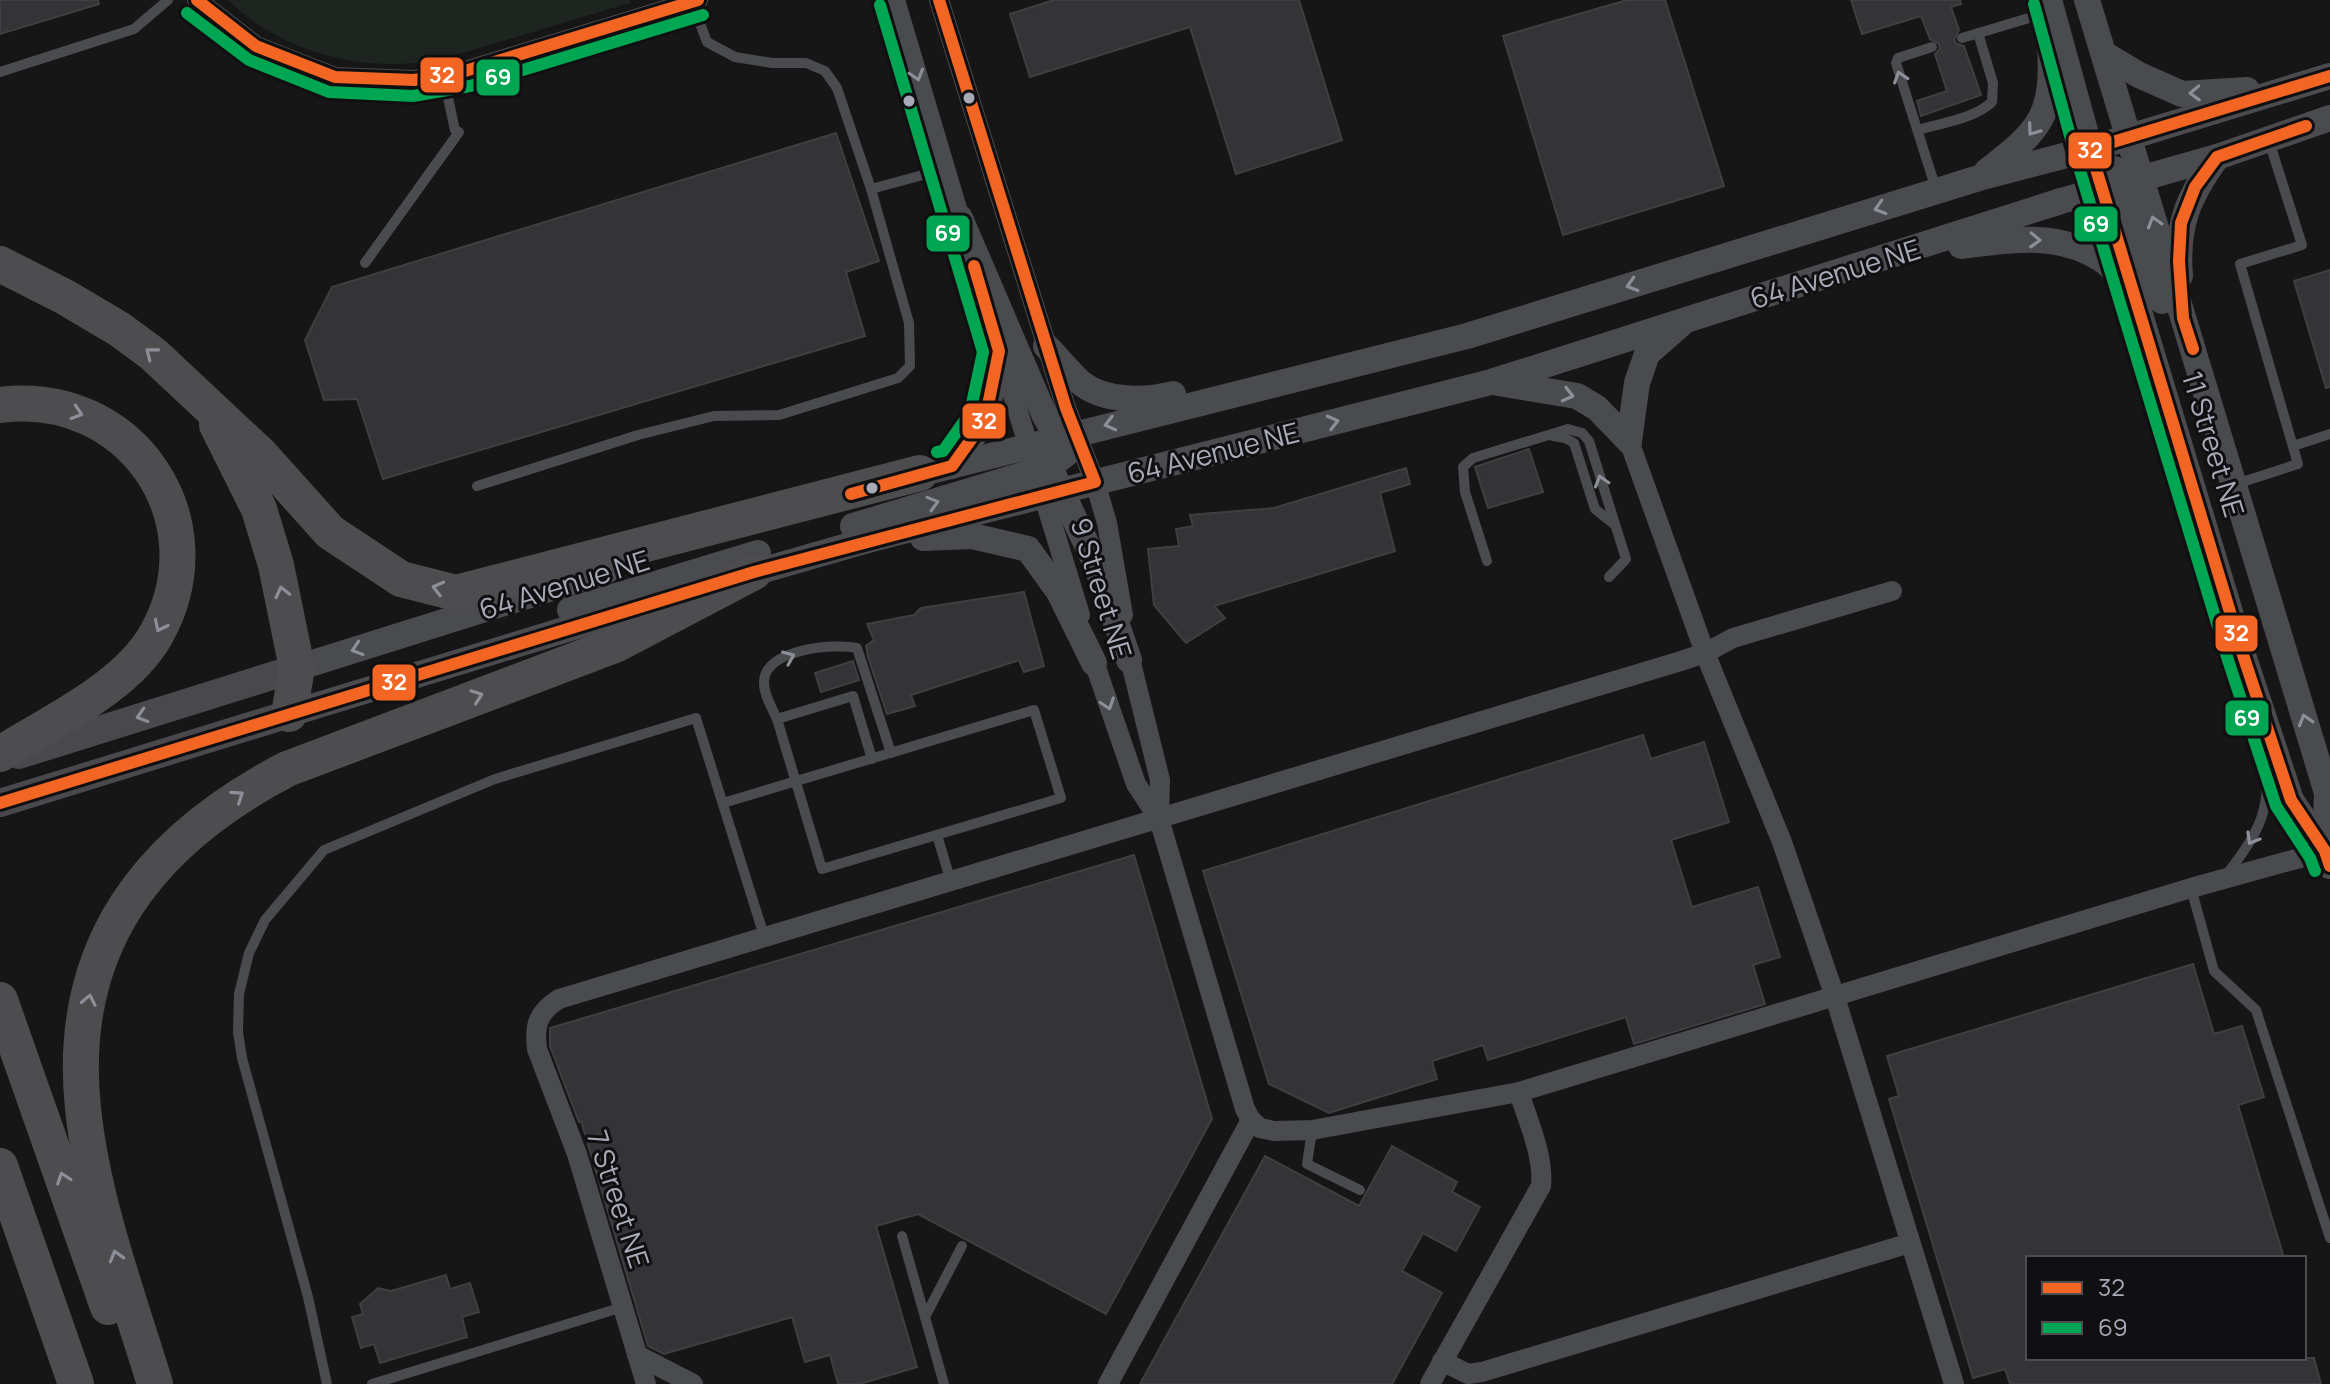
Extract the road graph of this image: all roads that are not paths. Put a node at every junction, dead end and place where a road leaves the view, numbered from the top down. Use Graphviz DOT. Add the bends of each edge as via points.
graph roads {
  1 [pos="168,0"];
  2 [pos="895,0"];
  3 [pos="939,0"];
  4 [pos="2087,0"];
  5 [pos="198,1"];
  6 [pos="683,2"];
  7 [pos="2049,4"];
  8 [pos="1978,33"];
  9 [pos="1962,38"];
  10 [pos="1932,47"];
  11 [pos="2104,54"];
  12 [pos="0,72"];
  13 [pos="443,75"];
  14 [pos="2330,76"];
  15 [pos="2301,85"];
  16 [pos="2330,118"];
  17 [pos="1918,130"];
  18 [pos="2128,137"];
  19 [pos="2269,139"];
  20 [pos="2090,149"];
  21 [pos="2217,157"];
  22 [pos="945,169"];
  23 [pos="1979,178"];
  24 [pos="2122,185"];
  25 [pos="871,189"];
  26 [pos="1936,191"];
  27 [pos="960,218"];
  28 [pos="1902,253"];
  29 [pos="365,263"];
  30 [pos="0,264"];
  31 [pos="2136,296"];
  32 [pos="2183,318"];
  33 [pos="1687,319"];
  34 [pos="1046,346"];
  35 [pos="999,351"];
  36 [pos="1391,353"];
  37 [pos="1491,382"];
  38 [pos="0,405"];
  39 [pos="207,406"];
  40 [pos="2330,434"];
  41 [pos="1629,441"];
  42 [pos="1029,445"];
  43 [pos="2293,446"];
  44 [pos="1056,464"];
  45 [pos="936,469"];
  46 [pos="1095,482"];
  47 [pos="2234,485"];
  48 [pos="477,486"];
  49 [pos="2246,524"];
  50 [pos="868,540"];
  51 [pos="1487,561"];
  52 [pos="754,572"];
  53 [pos="1609,577"];
  54 [pos="1892,591"];
  55 [pos="1705,653"];
  56 [pos="2243,655"];
  57 [pos="1129,660"];
  58 [pos="1094,663"];
  59 [pos="297,668"];
  60 [pos="409,678"];
  61 [pos="289,714"];
  62 [pos="777,719"];
  63 [pos="891,753"];
  64 [pos="0,754"];
  65 [pos="872,759"];
  66 [pos="0,761"];
  67 [pos="797,781"];
  68 [pos="0,803"];
  69 [pos="723,803"];
  70 [pos="1159,819"];
  71 [pos="937,835"];
  72 [pos="2328,859"];
  73 [pos="2223,879"];
  74 [pos="951,882"];
  75 [pos="2191,888"];
  76 [pos="765,939"];
  77 [pos="1835,997"];
  78 [pos="0,1000"];
  79 [pos="1519,1092"];
  80 [pos="1251,1120"];
  81 [pos="1312,1130"];
  82 [pos="0,1166"];
  83 [pos="1360,1190"];
  84 [pos="902,1236"];
  85 [pos="2330,1238"];
  86 [pos="1910,1243"];
  87 [pos="962,1246"];
  88 [pos="623,1307"];
  89 [pos="925,1317"];
  90 [pos="637,1355"];
  91 [pos="1442,1361"];
  92 [pos="76,1384"];
  93 [pos="135,1384"];
  94 [pos="155,1384"];
  95 [pos="327,1384"];
  96 [pos="372,1384"];
  97 [pos="646,1384"];
  98 [pos="693,1384"];
  99 [pos="944,1384"];
  100 [pos="1108,1384"];
  101 [pos="1430,1384"];
  102 [pos="1954,1384"];
  1 -- 12 [label="lane" via="134,29"];
  2 -- 22 [label="street, one-way"];
  3 -- 34 [label="street, 9 Street NE"];
  4 -- 11 [label="street, 11 Street NE"];
  5 -- 13 [label="street" via="256,46 335,77 414,80"];
  6 -- 13 [label="street"];
  6 -- 25 [label="lane" via="707,42 735,57 806,63 825,71 837,88"];
  7 -- 8 [label="lane"];
  7 -- 20 [label="street"];
  7 -- 23 [label="street, one-way" via="2052,73 2044,114 2023,143"];
  8 -- 9 [label="lane"];
  8 -- 17 [label="lane" via="1993,83 1992,102"];
  17 -- 10 [label="lane, one-way" via="1896,63"];
  15 -- 11 [label="street, one-way" via="2182,94"];
  11 -- 18 [label="street, 11 Street NE"];
  13 -- 29 [label="lane" via="457,131"];
  14 -- 15 [label="street, 64 Avenue NE"];
  15 -- 18 [label="street, 64 Avenue NE"];
  16 -- 19 [label="street, 64 Avenue NE"];
  17 -- 26 [label="lane"];
  18 -- 20 [label="street, 64 Avenue NE"];
  18 -- 24 [label="street, 11 Street NE"];
  19 -- 21 [label="street, 64 Avenue NE"];
  19 -- 43 [label="lane" via="2302,245 2240,264"];
  20 -- 23 [label="street, 64 Avenue NE"];
  20 -- 24 [label="street" via="2114,169"];
  21 -- 24 [label="street, 64 Avenue NE"];
  21 -- 32 [label="street" via="2195,187 2181,223"];
  22 -- 25 [label="lane"];
  22 -- 27 [label="street"];
  23 -- 26 [label="street, 64 Avenue NE"];
  24 -- 28 [label="street, 64 Avenue NE"];
  24 -- 31 [label="street, 11 Street NE"];
  32 -- 24 [label="street, 11 Street NE, one-way"];
  24 -- 49 [label="street"];
  25 -- 48 [label="lane" via="909,323 910,366 898,378 779,415 714,416 638,435"];
  26 -- 36 [label="street, 64 Avenue NE, one-way" via="1467,336"];
  27 -- 35 [label="street"];
  27 -- 44 [label="street" via="1044,414"];
  28 -- 31 [label="street, one-way" via="2018,239 2067,243 2103,260"];
  28 -- 33 [label="street, 64 Avenue NE"];
  39 -- 30 [label="highway, one-way" via="119,329"];
  31 -- 56 [label="street, 11 Street NE"];
  32 -- 47 [label="street, 11 Street NE"];
  33 -- 37 [label="street, 64 Avenue NE"];
  33 -- 41 [label="street" via="1647,354"];
  34 -- 36 [label="street" via="1092,389 1136,398 1162,397 1343,351"];
  34 -- 44 [label="street, 9 Street NE"];
  35 -- 42 [label="street"];
  35 -- 45 [label="street" via="985,420"];
  36 -- 44 [label="street, 64 Avenue NE, one-way"];
  37 -- 41 [label="street, one-way" via="1577,396 1597,408"];
  46 -- 37 [label="street, 64 Avenue NE, one-way"];
  38 -- 64 [label="highway, one-way" via="68,409 117,433 163,489 178,548 167,612 140,657 91,698"];
  45 -- 39 [label="highway, one-way" via="456,593 401,579 330,532 261,455"];
  59 -- 39 [label="highway, one-way" via="259,509"];
  40 -- 43 [label="lane"];
  41 -- 55 [label="street"];
  42 -- 44 [label="street, 64 Avenue NE"];
  42 -- 45 [label="street, 64 Avenue NE"];
  43 -- 47 [label="lane" via="2298,464"];
  44 -- 46 [label="street, 64 Avenue NE"];
  44 -- 46 [label="street, 9 Street NE"];
  44 -- 50 [label="street, 64 Avenue NE"];
  44 -- 57 [label="street"];
  44 -- 58 [label="street, 9 Street NE"];
  60 -- 44 [label="street, one-way" via="509,629"];
  45 -- 59 [label="street, 64 Avenue NE, one-way"];
  46 -- 57 [label="street, 9 Street NE" via="1112,545"];
  47 -- 49 [label="street, 11 Street NE"];
  72 -- 49 [label="street, 11 Street NE, one-way" via="2327,793"];
  50 -- 52 [label="street, 64 Avenue NE"];
  50 -- 58 [label="street" via="972,536 1028,549 1059,592"];
  53 -- 51 [label="lane, one-way" via="1626,559 1589,441 1568,429 1473,458 1463,467 1465,492"];
  52 -- 60 [label="street, 64 Avenue NE"];
  94 -- 52 [label="highway, one-way" via="96,1185 81,1067 83,1029 98,966 119,916 146,876 176,844 249,788 615,645"];
  54 -- 55 [label="street" via="1733,638"];
  55 -- 70 [label="street"];
  55 -- 77 [label="street" via="1782,842"];
  56 -- 72 [label="street, 11 Street NE" via="2291,800"];
  56 -- 73 [label="lane, one-way" via="2267,770 2265,814 2252,843"];
  57 -- 70 [label="street, 9 Street NE" via="1160,780"];
  58 -- 70 [label="street, 9 Street NE, one-way" via="1136,784"];
  59 -- 61 [label="highway"];
  59 -- 66 [label="main road, 64 Avenue NE, one-way"];
  60 -- 61 [label="street, 64 Avenue NE"];
  61 -- 68 [label="main road, 64 Avenue NE"];
  62 -- 63 [label="lane, one-way" via="763,682 776,662 810,649 839,644 857,648"];
  62 -- 65 [label="lane" via="853,696"];
  62 -- 67 [label="lane"];
  63 -- 65 [label="lane"];
  63 -- 71 [label="lane" via="1034,710 1061,798"];
  65 -- 67 [label="lane"];
  67 -- 69 [label="lane"];
  67 -- 71 [label="lane" via="822,869"];
  69 -- 76 [label="lane"];
  69 -- 95 [label="lane" via="696,718 495,779 324,850 265,920 249,953 239,994 238,1032"];
  70 -- 74 [label="street"];
  70 -- 80 [label="street, 9 Street NE"];
  71 -- 74 [label="lane"];
  72 -- 73 [label="street"];
  73 -- 75 [label="street"];
  74 -- 76 [label="street"];
  75 -- 77 [label="street"];
  75 -- 85 [label="lane" via="2214,971 2256,1010"];
  76 -- 88 [label="street, 7 Street NE" via="559,999 538,1018 541,1064 577,1154"];
  77 -- 79 [label="street"];
  77 -- 86 [label="street"];
  93 -- 78 [label="highway, one-way"];
  79 -- 81 [label="street"];
  79 -- 91 [label="street" via="1539,1159 1541,1186"];
  80 -- 81 [label="street" via="1274,1131"];
  80 -- 100 [label="street"];
  81 -- 83 [label="lane" via="1307,1164"];
  82 -- 92 [label="highway"];
  84 -- 89 [label="lane"];
  86 -- 91 [label="street" via="1482,1372 1468,1374"];
  86 -- 102 [label="street"];
  87 -- 89 [label="lane"];
  88 -- 90 [label="street, 7 Street NE"];
  88 -- 96 [label="lane"];
  89 -- 99 [label="lane"];
  90 -- 97 [label="street, 7 Street NE"];
  90 -- 98 [label="street"];
  91 -- 101 [label="street"];
}
